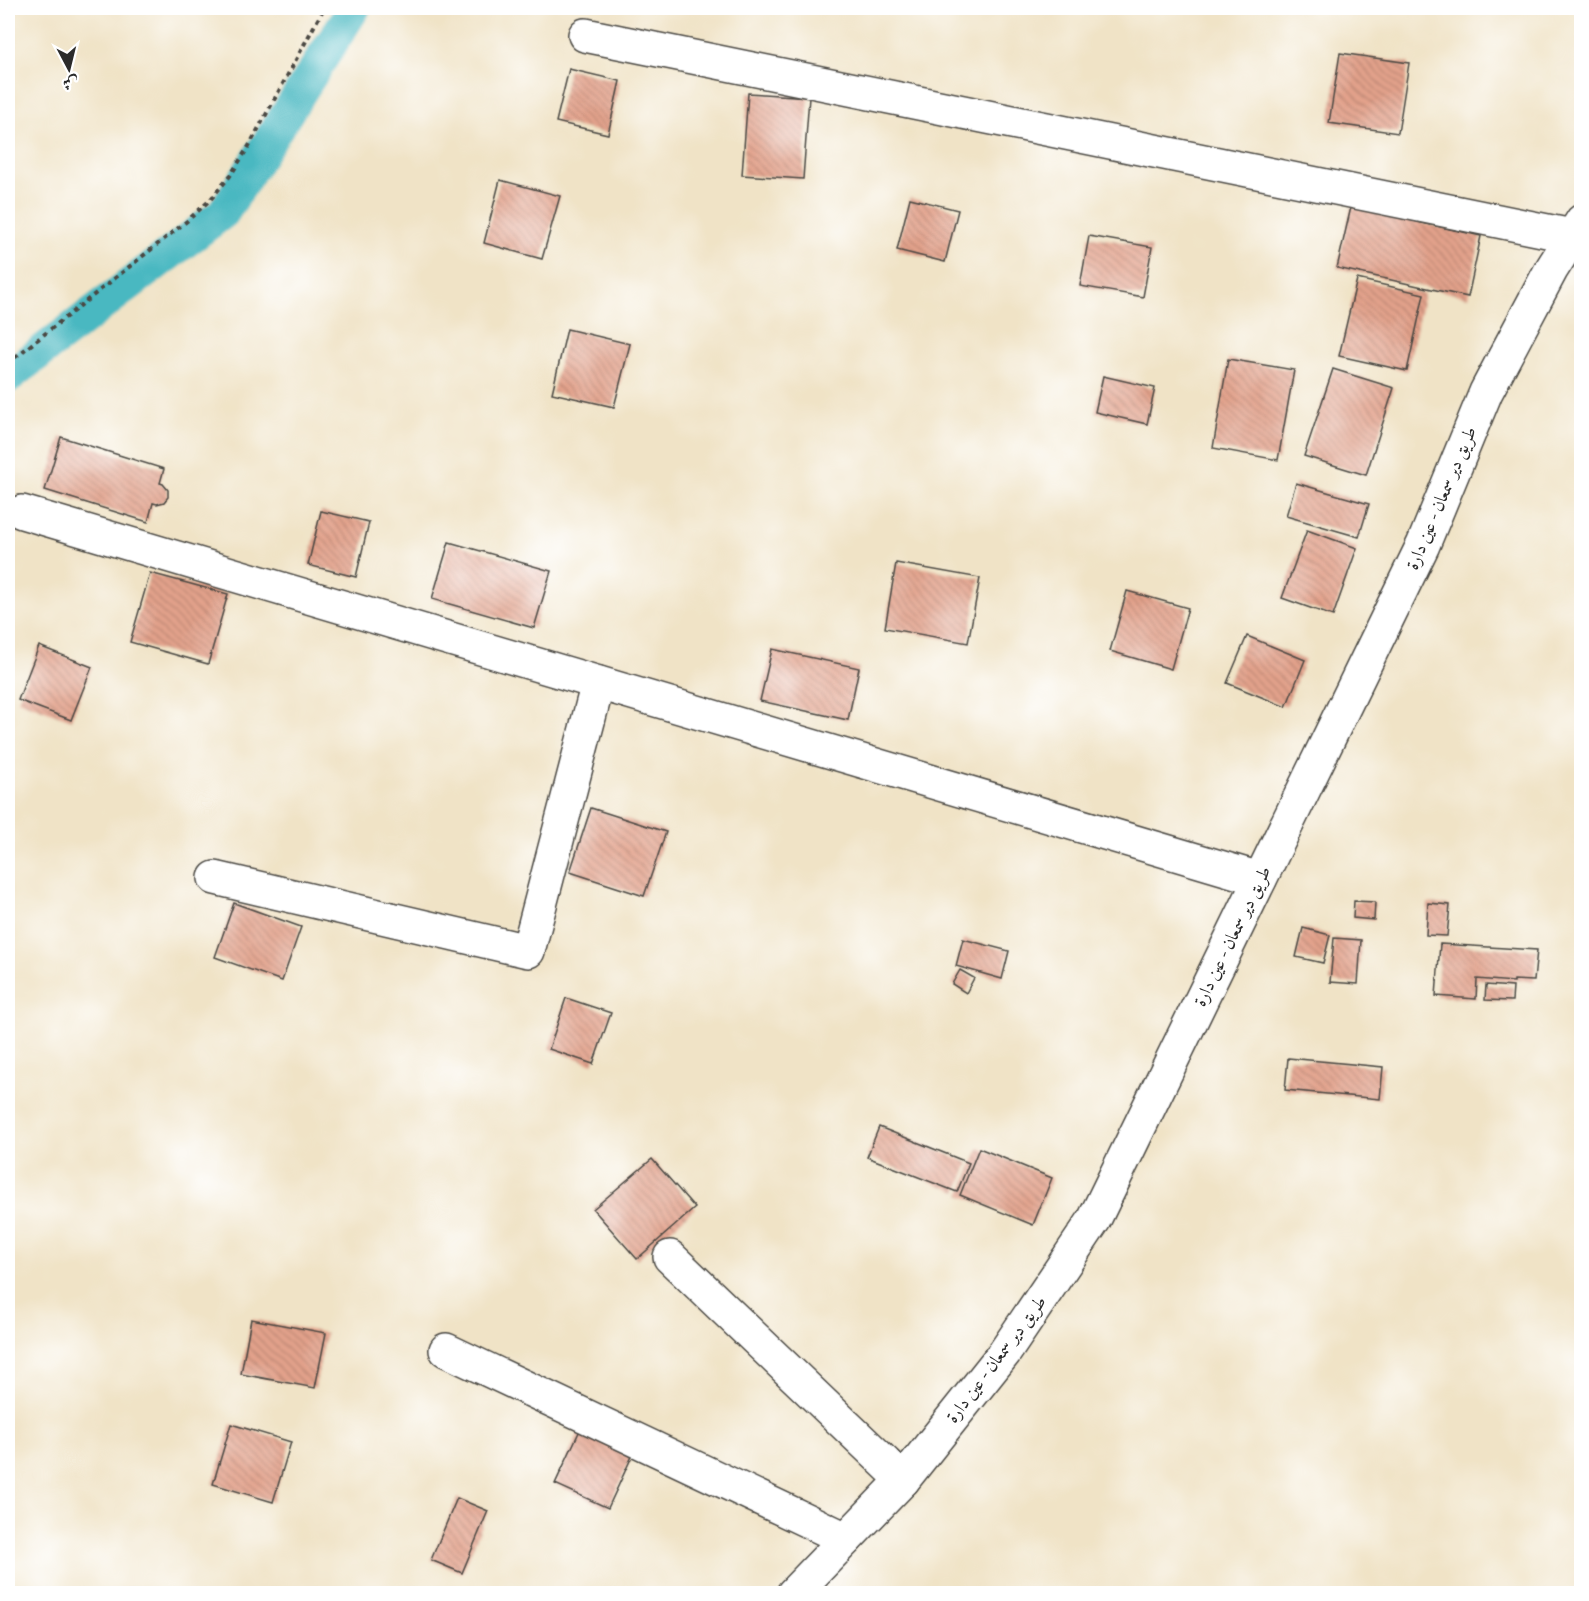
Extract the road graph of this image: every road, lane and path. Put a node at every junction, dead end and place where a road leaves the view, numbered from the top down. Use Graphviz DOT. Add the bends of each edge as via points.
graph roads {
  1 [pos="324,8"];
  2 [pos="585,35"];
  3 [pos="1577,229"];
  4 [pos="8,363"];
  5 [pos="22,512"];
  6 [pos="598,683"];
  7 [pos="215,878"];
  8 [pos="1260,879"];
  9 [pos="670,1257"];
  10 [pos="446,1350"];
  11 [pos="903,1480"];
  12 [pos="846,1539"];
  13 [pos="793,1593"];
  1 -- 4 [label="path" via="249,147 210,200"];
  2 -- 3 [label="street"];
  3 -- 8 [label="street, طريق دير سمعان - عين دارة" via="1486,392 1423,545"];
  5 -- 6 [label="street"];
  6 -- 7 [label="street" via="528,951"];
  6 -- 8 [label="street"];
  8 -- 11 [label="street, طريق دير سمعان - عين دارة" via="1094,1220 1005,1352"];
  9 -- 11 [label="street"];
  10 -- 12 [label="street"];
  11 -- 12 [label="street, طريق دير سمعان - عين دارة"];
  12 -- 13 [label="street, طريق دير سمعان - عين دارة"];
}
